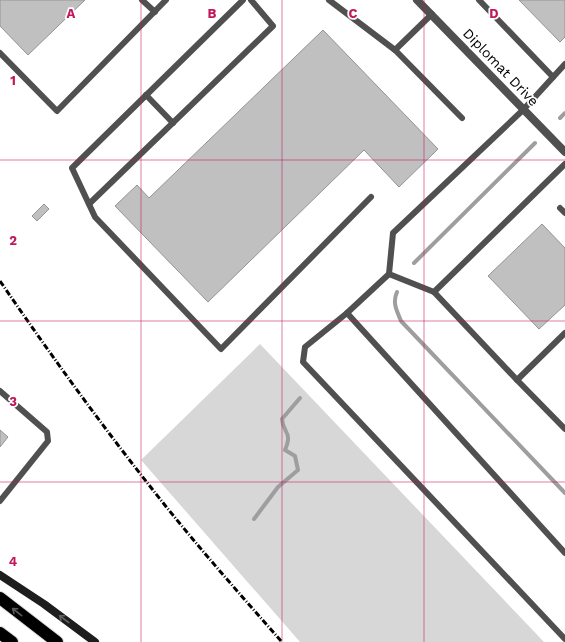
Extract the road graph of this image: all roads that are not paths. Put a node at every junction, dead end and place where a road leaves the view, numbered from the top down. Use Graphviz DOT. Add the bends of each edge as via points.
graph roads {
  1 [pos="142,0"];
  2 [pos="166,0"];
  3 [pos="243,0"];
  4 [pos="251,0"];
  5 [pos="329,0"];
  6 [pos="417,0"];
  7 [pos="479,0"];
  8 [pos="154,12"];
  9 [pos="432,14"];
  10 [pos="395,50"];
  11 [pos="0,53"];
  12 [pos="565,64"];
  13 [pos="553,77"];
  14 [pos="146,95"];
  15 [pos="523,110"];
  16 [pos="462,118"];
  17 [pos="173,123"];
  18 [pos="565,152"];
  19 [pos="565,164"];
  20 [pos="371,197"];
  21 [pos="89,204"];
  22 [pos="560,208"];
  23 [pos="565,214"];
  24 [pos="389,274"];
  25 [pos="434,292"];
  26 [pos="347,312"];
  27 [pos="565,334"];
  28 [pos="517,380"];
  29 [pos="0,391"];
  30 [pos="565,429"];
  31 [pos="0,501"];
  32 [pos="565,553"];
  33 [pos="0,575"];
  34 [pos="0,598"];
  35 [pos="0,633"];
  36 [pos="565,639"];
  37 [pos="12,642"];
  38 [pos="57,642"];
  39 [pos="95,642"];
  1 -- 8 [label="lane"];
  2 -- 8 [label="lane"];
  3 -- 14 [label="lane"];
  4 -- 17 [label="lane" via="273,26"];
  5 -- 10 [label="lane"];
  6 -- 9 [label="street, Diplomat Drive"];
  7 -- 13 [label="lane"];
  8 -- 11 [label="lane" via="57,111"];
  9 -- 10 [label="lane"];
  9 -- 15 [label="street, Diplomat Drive"];
  10 -- 16 [label="lane"];
  12 -- 13 [label="lane"];
  13 -- 15 [label="lane"];
  14 -- 17 [label="lane"];
  14 -- 21 [label="lane" via="72,168"];
  15 -- 18 [label="street, Diplomat Drive"];
  15 -- 24 [label="lane" via="393,233"];
  17 -- 21 [label="lane"];
  19 -- 25 [label="lane"];
  20 -- 21 [label="lane" via="221,349 95,217"];
  22 -- 23 [label="lane"];
  24 -- 25 [label="lane"];
  24 -- 26 [label="lane"];
  25 -- 28 [label="lane"];
  26 -- 32 [label="lane"];
  26 -- 36 [label="lane" via="305,347 303,362"];
  27 -- 28 [label="lane"];
  28 -- 30 [label="lane"];
  29 -- 31 [label="lane" via="47,432 48,441"];
  39 -- 33 [label="main road, one-way"];
  38 -- 34 [label="highway, one-way"];
  35 -- 37 [label="highway"];
}
